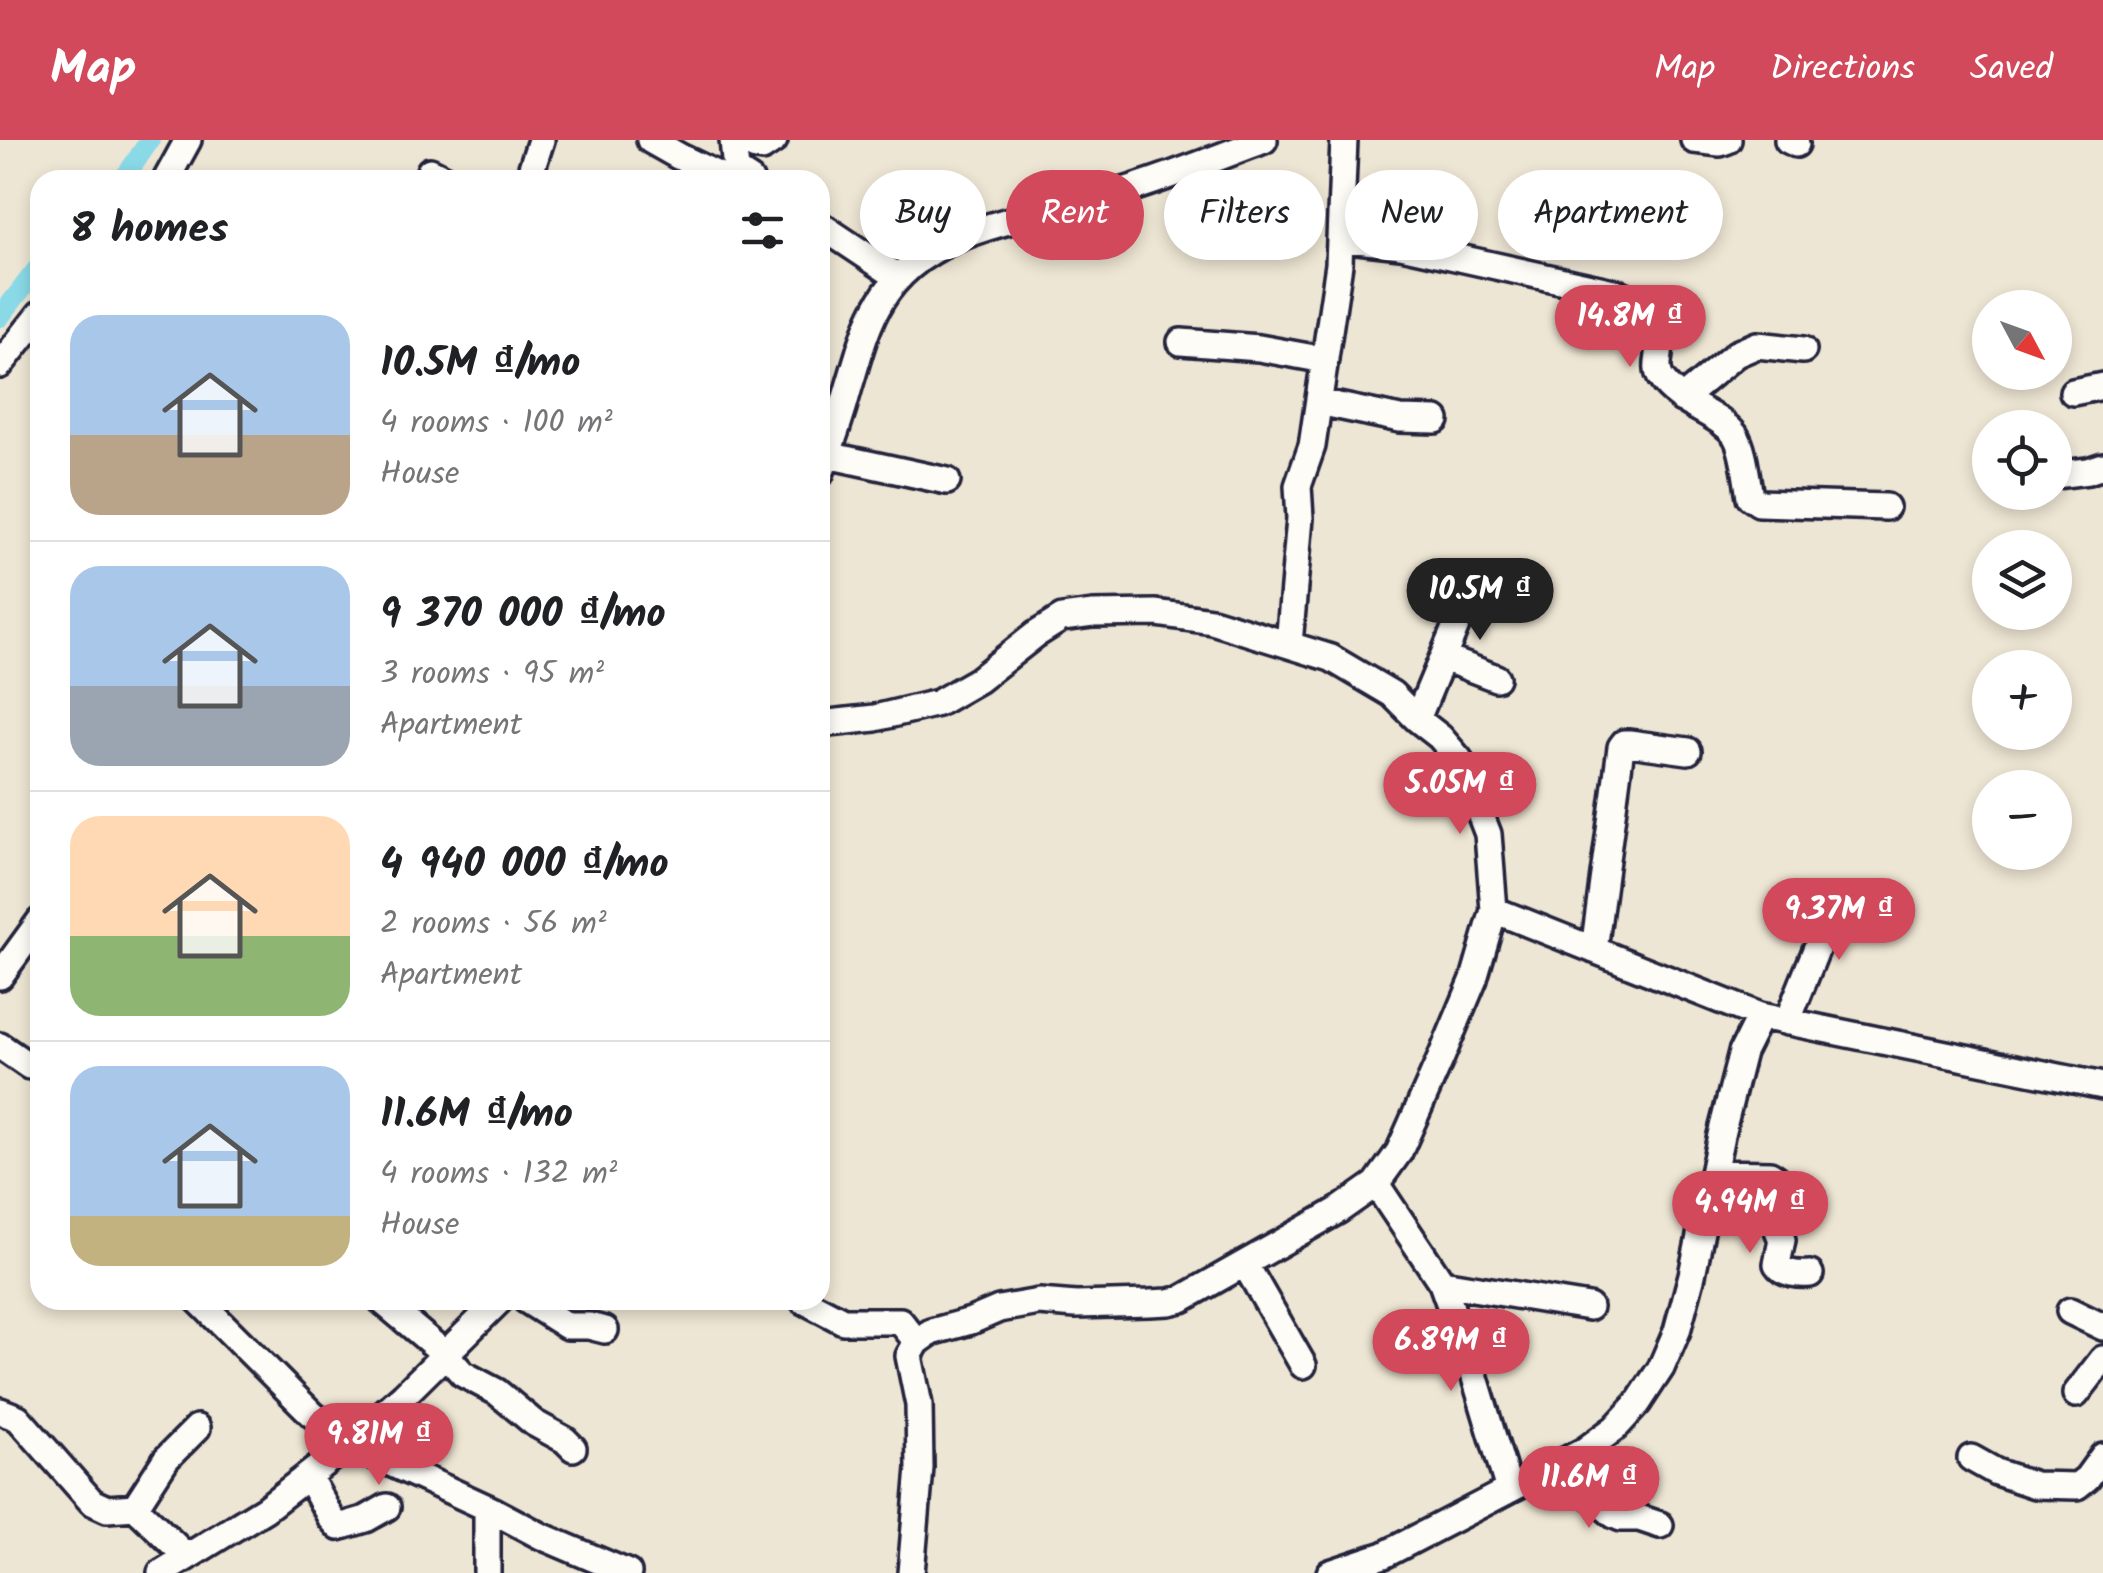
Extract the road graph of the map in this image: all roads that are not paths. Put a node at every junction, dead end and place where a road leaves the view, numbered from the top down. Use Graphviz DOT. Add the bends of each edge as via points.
graph roads {
  1 [pos="188,140"];
  2 [pos="542,140"];
  3 [pos="650,140"];
  4 [pos="733,140"];
  5 [pos="748,140"];
  6 [pos="774,140"];
  7 [pos="1264,140"];
  8 [pos="1344,140"];
  9 [pos="1694,140"];
  10 [pos="1728,140"];
  11 [pos="172,170"];
  12 [pos="532,170"];
  13 [pos="714,170"];
  14 [pos="735,170"];
  15 [pos="830,232"];
  16 [pos="1340,238"];
  17 [pos="898,277"];
  18 [pos="30,327"];
  19 [pos="1181,342"];
  20 [pos="1803,350"];
  21 [pos="1325,360"];
  22 [pos="0,365"];
  23 [pos="2103,386"];
  24 [pos="2073,392"];
  25 [pos="1682,399"];
  26 [pos="1319,402"];
  27 [pos="1436,420"];
  28 [pos="830,446"];
  29 [pos="830,466"];
  30 [pos="2103,466"];
  31 [pos="2072,472"];
  32 [pos="947,481"];
  33 [pos="1886,507"];
  34 [pos="1458,621"];
  35 [pos="1290,644"];
  36 [pos="1444,658"];
  37 [pos="1496,678"];
  38 [pos="1417,719"];
  39 [pos="830,723"];
  40 [pos="1688,751"];
  41 [pos="1892,902"];
  42 [pos="1494,910"];
  43 [pos="30,936"];
  44 [pos="1594,950"];
  45 [pos="0,976"];
  46 [pos="1760,1016"];
  47 [pos="1787,1022"];
  48 [pos="0,1046"];
  49 [pos="29,1066"];
  50 [pos="2103,1086"];
  51 [pos="1713,1173"];
  52 [pos="1376,1184"];
  53 [pos="1245,1264"];
  54 [pos="1810,1274"];
  55 [pos="1442,1284"];
  56 [pos="1589,1307"];
  57 [pos="208,1310"];
  58 [pos="393,1310"];
  59 [pos="489,1310"];
  60 [pos="541,1310"];
  61 [pos="822,1310"];
  62 [pos="2070,1311"];
  63 [pos="2103,1327"];
  64 [pos="605,1330"];
  65 [pos="917,1342"];
  66 [pos="445,1354"];
  67 [pos="2103,1359"];
  68 [pos="1303,1365"];
  69 [pos="2076,1394"];
  70 [pos="0,1411"];
  71 [pos="197,1428"];
  72 [pos="350,1444"];
  73 [pos="573,1448"];
  74 [pos="2103,1456"];
  75 [pos="1970,1458"];
  76 [pos="1556,1466"];
  77 [pos="308,1476"];
  78 [pos="1509,1490"];
  79 [pos="135,1507"];
  80 [pos="387,1507"];
  81 [pos="486,1508"];
  82 [pos="1660,1525"];
  83 [pos="187,1557"];
  84 [pos="1378,1566"];
  85 [pos="160,1573"];
  86 [pos="487,1573"];
  87 [pos="628,1573"];
  88 [pos="911,1573"];
  89 [pos="1330,1573"];
  1 -- 11 [label="street"];
  2 -- 12 [label="street"];
  3 -- 13 [label="street"];
  4 -- 14 [label="street"];
  5 -- 6 [label="street" via="762,148"];
  7 -- 17 [label="street" via="1100,198 968,233"];
  8 -- 16 [label="street"];
  9 -- 10 [label="street"];
  15 -- 17 [label="street"];
  16 -- 21 [label="street"];
  16 -- 25 [label="street" via="1400,245 1648,305 1662,324 1657,370"];
  17 -- 28 [label="street" via="864,338"];
  18 -- 22 [label="street"];
  19 -- 21 [label="street"];
  20 -- 25 [label="street" via="1757,346 1736,354"];
  21 -- 26 [label="street"];
  23 -- 24 [label="street"];
  25 -- 33 [label="street" via="1734,433 1754,501"];
  26 -- 27 [label="street"];
  26 -- 35 [label="street" via="1298,486"];
  29 -- 32 [label="street"];
  30 -- 31 [label="street"];
  34 -- 36 [label="street"];
  35 -- 38 [label="street" via="1364,676"];
  35 -- 39 [label="street" via="1156,613 1062,618 938,703"];
  36 -- 37 [label="street"];
  36 -- 38 [label="street"];
  38 -- 42 [label="street" via="1459,759 1471,786 1488,834"];
  40 -- 44 [label="street" via="1621,747"];
  41 -- 47 [label="street" via="1858,908 1824,930"];
  42 -- 44 [label="street"];
  42 -- 52 [label="street" via="1440,1060 1399,1152"];
  43 -- 45 [label="street"];
  44 -- 46 [label="street"];
  46 -- 47 [label="street"];
  46 -- 51 [label="street" via="1742,1052"];
  47 -- 50 [label="street"];
  48 -- 49 [label="street"];
  51 -- 54 [label="street" via="1776,1178 1774,1220 1782,1240 1776,1264"];
  51 -- 76 [label="street" via="1682,1312 1662,1368 1616,1428"];
  52 -- 53 [label="street"];
  52 -- 55 [label="street"];
  53 -- 65 [label="street" via="1182,1299 1039,1302 999,1309"];
  53 -- 68 [label="street"];
  55 -- 56 [label="street"];
  55 -- 78 [label="street"];
  57 -- 72 [label="street"];
  58 -- 66 [label="street"];
  59 -- 66 [label="street"];
  60 -- 64 [label="street" via="566,1326"];
  61 -- 65 [label="street" via="843,1321 900,1320"];
  62 -- 63 [label="street"];
  65 -- 88 [label="street" via="909,1356 920,1468"];
  66 -- 72 [label="street"];
  66 -- 73 [label="street" via="463,1374"];
  67 -- 69 [label="street"];
  70 -- 79 [label="street" via="18,1418 92,1502 107,1509"];
  71 -- 79 [label="street"];
  72 -- 77 [label="street"];
  72 -- 81 [label="street"];
  74 -- 75 [label="street" via="2077,1486 2036,1485"];
  76 -- 78 [label="street"];
  76 -- 82 [label="street" via="1614,1515"];
  77 -- 80 [label="street" via="339,1527"];
  77 -- 83 [label="street"];
  78 -- 84 [label="street"];
  79 -- 83 [label="street"];
  81 -- 86 [label="street"];
  81 -- 87 [label="street"];
  83 -- 85 [label="street"];
  84 -- 89 [label="street"];
}
